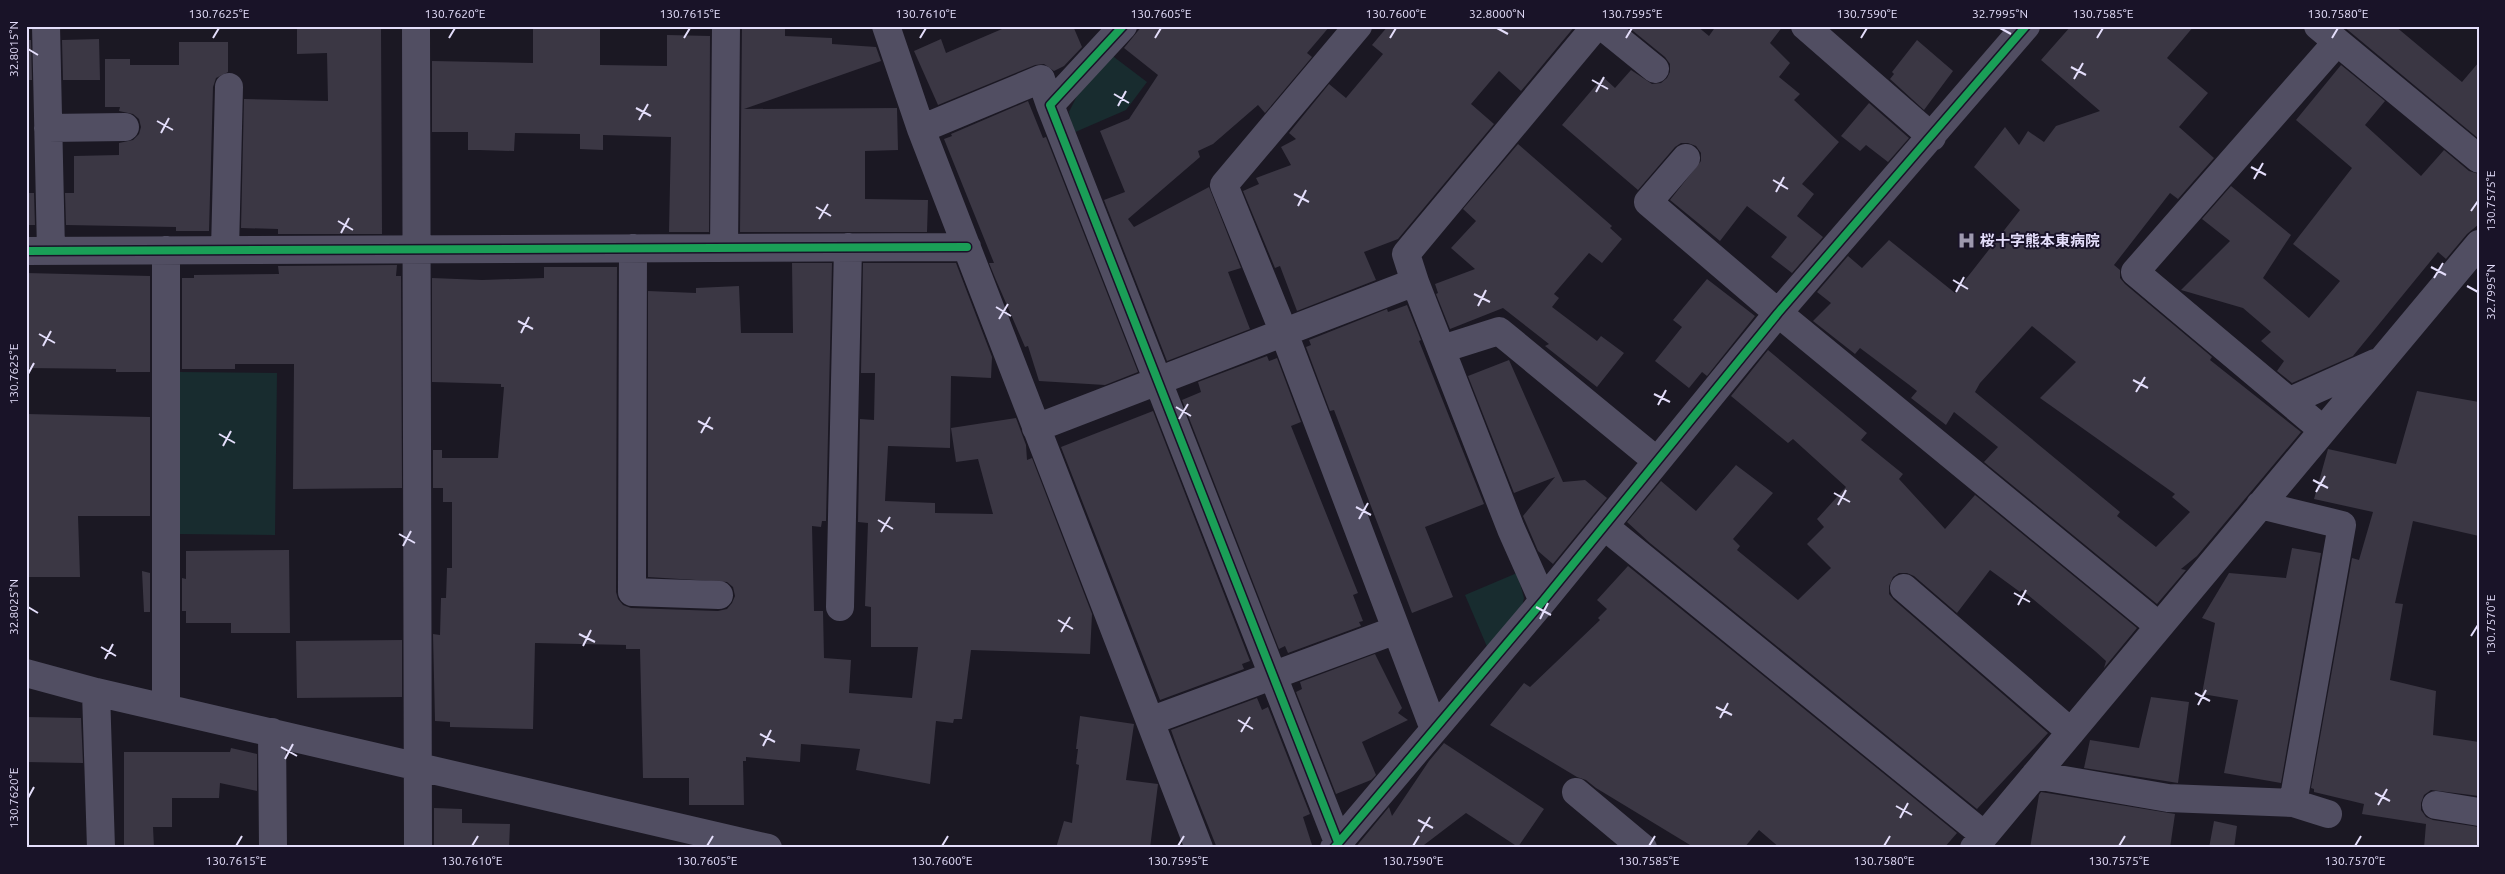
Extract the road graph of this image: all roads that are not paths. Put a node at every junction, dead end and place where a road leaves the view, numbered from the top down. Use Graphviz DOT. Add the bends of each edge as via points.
graph roads {
  1 [pos="46,26"];
  2 [pos="416,26"];
  3 [pos="726,26"];
  4 [pos="886,26"];
  5 [pos="1123,26"];
  6 [pos="1358,26"];
  7 [pos="1596,26"];
  8 [pos="1602,26"];
  9 [pos="1805,26"];
  10 [pos="2026,26"];
  11 [pos="2327,34"];
  12 [pos="1655,69"];
  13 [pos="229,87"];
  14 [pos="1050,105"];
  15 [pos="125,127"];
  16 [pos="48,128"];
  17 [pos="921,129"];
  18 [pos="1932,137"];
  19 [pos="1686,158"];
  20 [pos="2479,159"];
  21 [pos="2479,244"];
  22 [pos="848,247"];
  23 [pos="967,247"];
  24 [pos="633,248"];
  25 [pos="724,248"];
  26 [pos="416,249"];
  27 [pos="166,250"];
  28 [pos="225,250"];
  29 [pos="39,251"];
  30 [pos="1415,282"];
  31 [pos="1778,313"];
  32 [pos="1284,333"];
  33 [pos="1442,349"];
  34 [pos="2381,360"];
  35 [pos="1158,381"];
  36 [pos="2290,401"];
  37 [pos="1036,428"];
  38 [pos="2324,430"];
  39 [pos="1657,461"];
  40 [pos="2260,505"];
  41 [pos="1604,526"];
  42 [pos="1904,588"];
  43 [pos="719,595"];
  44 [pos="1543,601"];
  45 [pos="840,607"];
  46 [pos="2159,626"];
  47 [pos="1396,630"];
  48 [pos="26,673"];
  49 [pos="1273,675"];
  50 [pos="96,692"];
  51 [pos="166,708"];
  52 [pos="1150,721"];
  53 [pos="1434,729"];
  54 [pos="272,732"];
  55 [pos="2071,732"];
  56 [pos="417,766"];
  57 [pos="2035,774"];
  58 [pos="1576,792"];
  59 [pos="2293,803"];
  60 [pos="2436,805"];
  61 [pos="2479,812"];
  62 [pos="2328,814"];
  63 [pos="1979,841"];
  64 [pos="1336,845"];
  65 [pos="101,848"];
  66 [pos="273,848"];
  67 [pos="418,848"];
  68 [pos="768,848"];
  69 [pos="1199,848"];
  70 [pos="1643,848"];
  1 -- 16 [label="street"];
  2 -- 26 [label="street"];
  3 -- 25 [label="street"];
  4 -- 17 [label="street"];
  5 -- 14 [label="street"];
  6 -- 32 [label="street" via="1224,185"];
  7 -- 30 [label="street" via="1406,254"];
  8 -- 12 [label="street"];
  9 -- 18 [label="street"];
  10 -- 18 [label="street"];
  11 -- 20 [label="street"];
  11 -- 36 [label="street" via="2136,272"];
  13 -- 28 [label="street"];
  14 -- 17 [label="street" via="1041,79"];
  14 -- 35 [label="street"];
  15 -- 16 [label="street"];
  16 -- 29 [label="street"];
  17 -- 23 [label="street"];
  18 -- 31 [label="street"];
  19 -- 31 [label="street" via="1648,202"];
  21 -- 34 [label="street"];
  22 -- 23 [label="street"];
  22 -- 25 [label="street"];
  22 -- 45 [label="street"];
  23 -- 37 [label="street"];
  24 -- 25 [label="street"];
  24 -- 26 [label="street"];
  24 -- 43 [label="street" via="632,592"];
  26 -- 28 [label="street"];
  26 -- 56 [label="street"];
  27 -- 28 [label="street"];
  27 -- 29 [label="street"];
  27 -- 51 [label="street"];
  30 -- 32 [label="street"];
  30 -- 33 [label="street"];
  31 -- 39 [label="street"];
  31 -- 46 [label="street"];
  32 -- 35 [label="street"];
  32 -- 47 [label="street"];
  33 -- 39 [label="street" via="1499,331"];
  33 -- 44 [label="street" via="1511,529"];
  34 -- 36 [label="street"];
  34 -- 38 [label="street"];
  35 -- 37 [label="street"];
  35 -- 49 [label="street"];
  36 -- 38 [label="street"];
  37 -- 52 [label="street"];
  38 -- 40 [label="street"];
  39 -- 41 [label="street"];
  40 -- 46 [label="street"];
  40 -- 59 [label="street" via="2342,525"];
  41 -- 44 [label="street"];
  41 -- 63 [label="street"];
  42 -- 55 [label="street"];
  44 -- 53 [label="street"];
  46 -- 55 [label="street"];
  47 -- 49 [label="street"];
  47 -- 53 [label="street"];
  48 -- 50 [label="street"];
  49 -- 52 [label="street"];
  49 -- 64 [label="street"];
  50 -- 51 [label="street"];
  50 -- 65 [label="street"];
  51 -- 54 [label="street"];
  52 -- 69 [label="street"];
  53 -- 64 [label="street"];
  54 -- 56 [label="street"];
  54 -- 66 [label="street"];
  55 -- 57 [label="street"];
  56 -- 67 [label="street"];
  56 -- 68 [label="street"];
  57 -- 59 [label="street" via="2168,798"];
  57 -- 63 [label="street"];
  58 -- 70 [label="street"];
  59 -- 62 [label="street"];
  60 -- 61 [label="street"];
}
